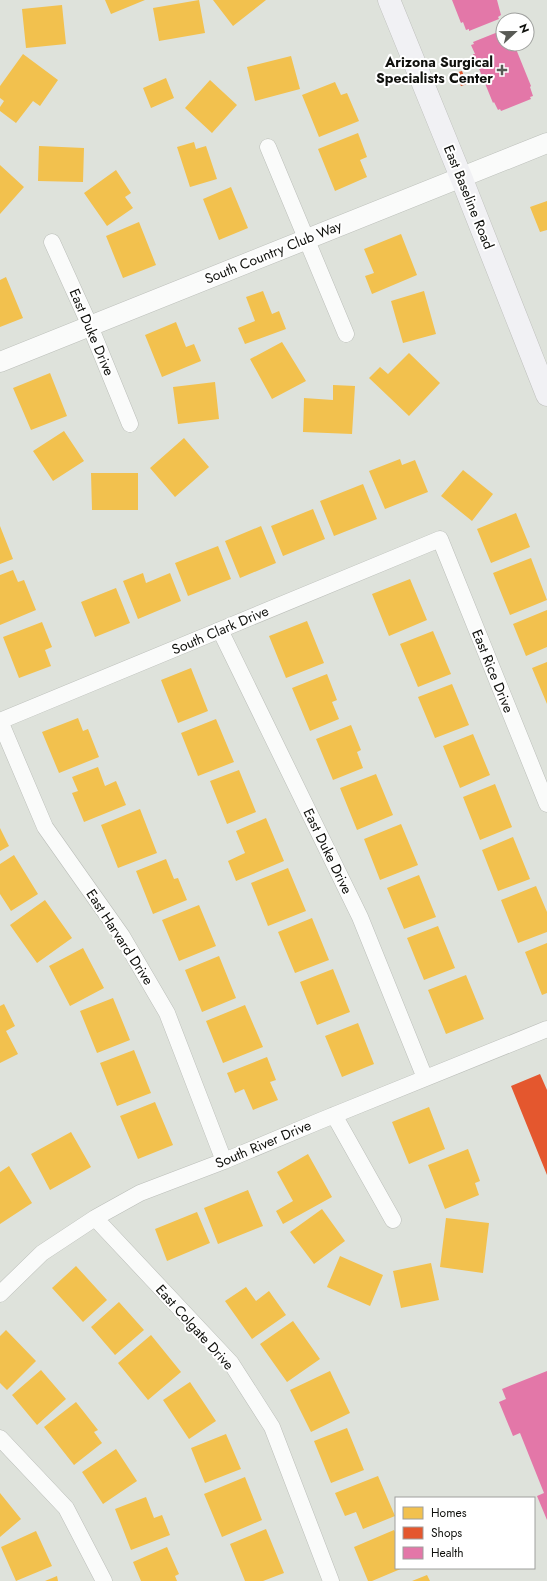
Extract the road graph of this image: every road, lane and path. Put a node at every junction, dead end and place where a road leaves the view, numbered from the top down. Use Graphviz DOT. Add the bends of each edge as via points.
graph roads {
  1 [pos="388,0"];
  2 [pos="547,143"];
  3 [pos="268,148"];
  4 [pos="461,177"];
  5 [pos="305,239"];
  6 [pos="52,242"];
  7 [pos="90,326"];
  8 [pos="346,334"];
  9 [pos="0,362"];
  10 [pos="547,395"];
  11 [pos="130,424"];
  12 [pos="440,538"];
  13 [pos="220,630"];
  14 [pos="0,721"];
  15 [pos="547,804"];
  16 [pos="547,1029"];
  17 [pos="425,1078"];
  18 [pos="334,1115"];
  19 [pos="224,1161"];
  20 [pos="94,1218"];
  21 [pos="393,1220"];
  22 [pos="0,1294"];
  23 [pos="0,1438"];
  24 [pos="104,1581"];
  25 [pos="331,1581"];
  1 -- 4 [label="main road, East Baseline Road"];
  2 -- 4 [label="street, South Country Club Way"];
  3 -- 5 [label="street"];
  4 -- 5 [label="street, South Country Club Way"];
  4 -- 10 [label="main road, East Baseline Road"];
  5 -- 7 [label="street, South Country Club Way"];
  5 -- 8 [label="street"];
  6 -- 7 [label="street, East Duke Drive"];
  7 -- 9 [label="street, South Country Club Way"];
  7 -- 11 [label="street, East Duke Drive"];
  12 -- 13 [label="street, South Clark Drive"];
  12 -- 15 [label="street, East Rice Drive"];
  13 -- 14 [label="street, South Clark Drive"];
  13 -- 17 [label="street, East Duke Drive" via="360,917"];
  14 -- 19 [label="street, East Harvard Drive" via="45,827 122,936 167,1013"];
  16 -- 17 [label="street, South River Drive"];
  17 -- 18 [label="street, South River Drive"];
  18 -- 19 [label="street, South River Drive"];
  18 -- 21 [label="street"];
  19 -- 20 [label="street, South River Drive" via="140,1193"];
  20 -- 22 [label="street, South River Drive" via="42,1253"];
  20 -- 25 [label="street, East Colgate Drive" via="231,1363 272,1427"];
  23 -- 24 [label="street" via="66,1508"];
}
